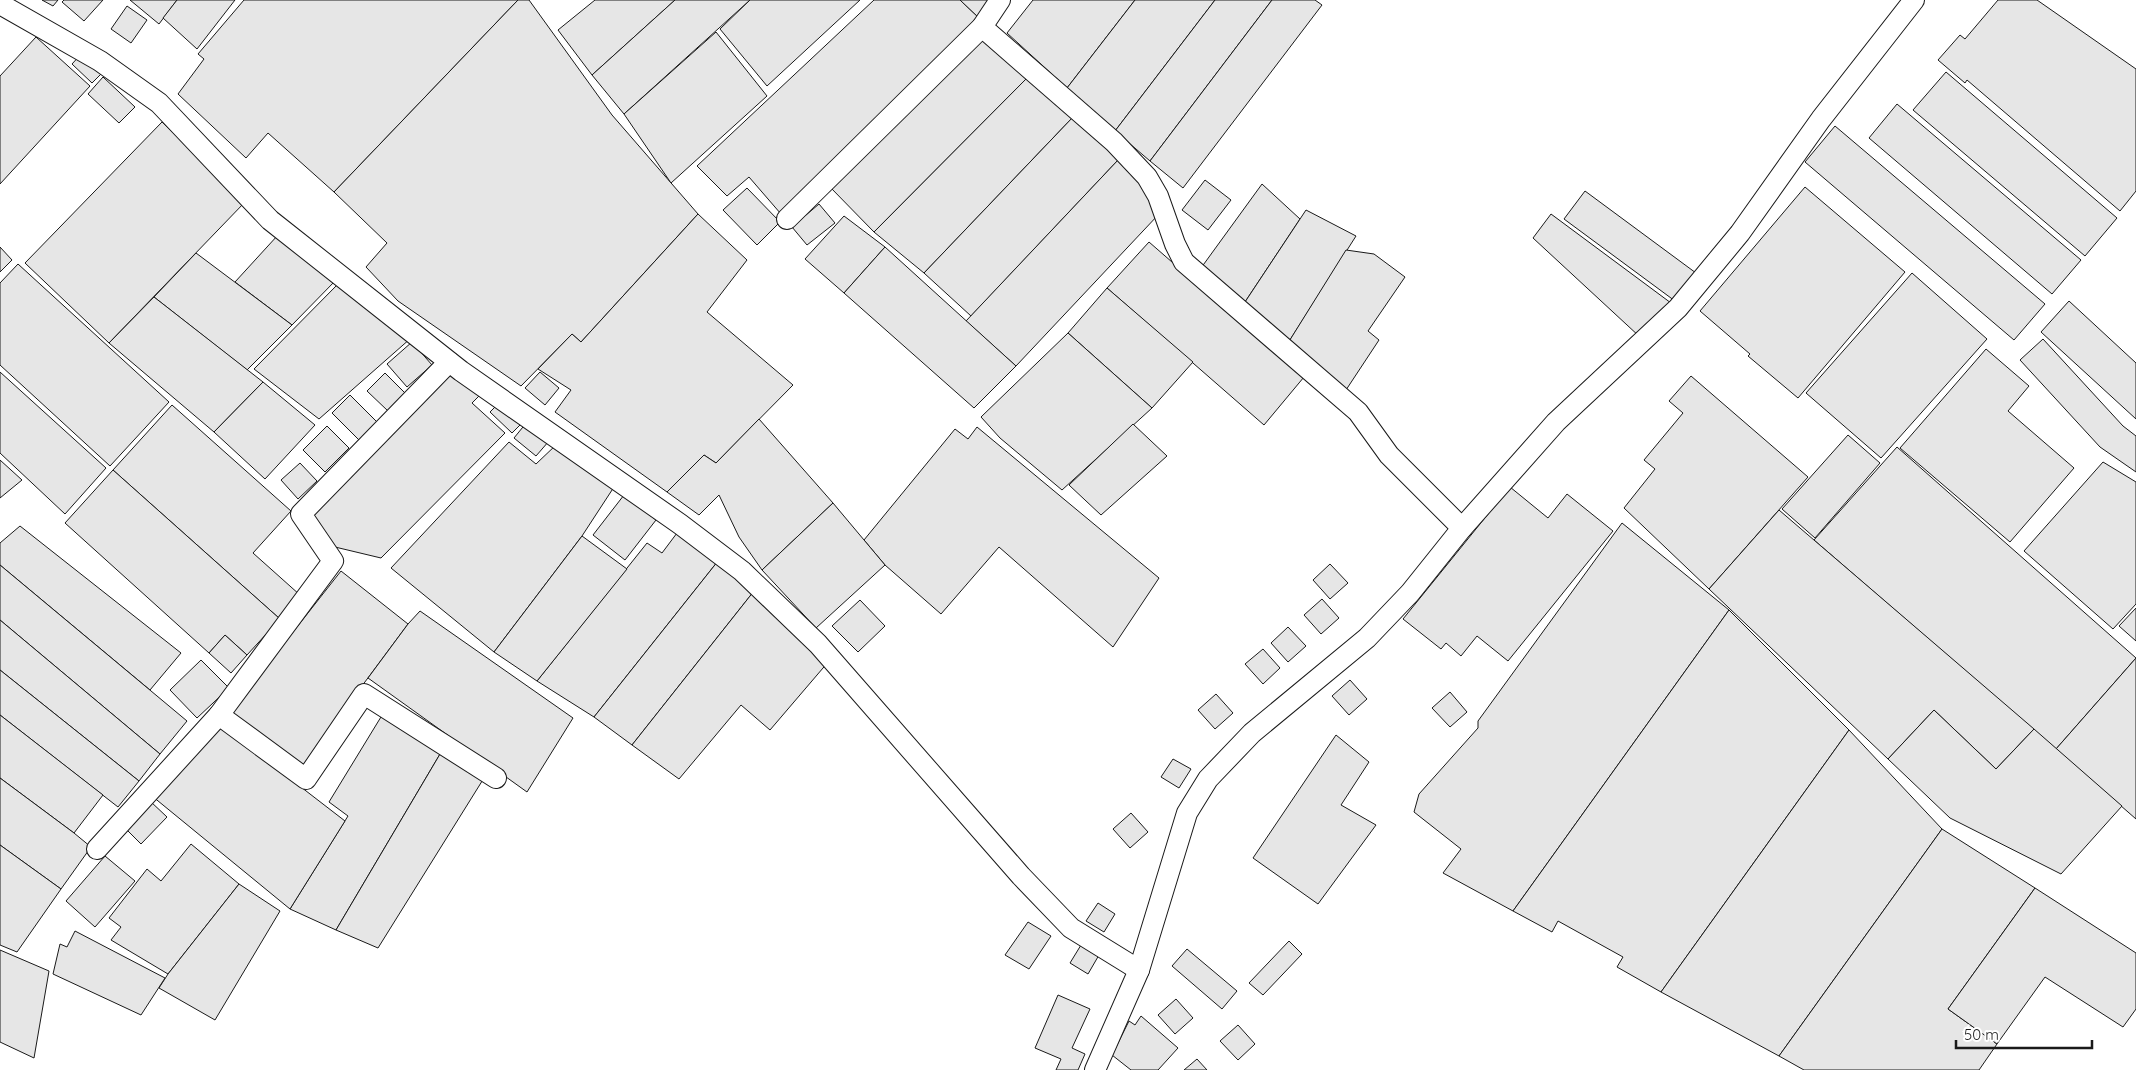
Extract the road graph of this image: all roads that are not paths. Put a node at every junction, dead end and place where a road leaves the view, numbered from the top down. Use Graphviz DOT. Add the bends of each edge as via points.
graph roads {
  1 [pos="1000,0"];
  2 [pos="1914,0"];
  3 [pos="0,4"];
  4 [pos="982,27"];
  5 [pos="787,220"];
  6 [pos="450,362"];
  7 [pos="1462,528"];
  8 [pos="219,715"];
  9 [pos="496,778"];
  10 [pos="97,849"];
  11 [pos="1139,970"];
  12 [pos="1095,1070"];
  1 -- 4 [label="street"];
  2 -- 7 [label="street" via="1821,119 1740,233 1678,308 1556,422"];
  3 -- 6 [label="street" via="100,61 159,103 270,220"];
  4 -- 5 [label="street"];
  4 -- 7 [label="street" via="1114,142 1147,177 1158,196 1184,262 1358,412 1389,455"];
  6 -- 8 [label="street" via="300,514 333,561"];
  6 -- 11 [label="street" via="742,571 818,644 1014,869 1071,928"];
  7 -- 11 [label="street" via="1410,593 1367,638 1252,732 1208,780 1187,813"];
  8 -- 9 [label="street" via="306,779 364,694"];
  8 -- 10 [label="street"];
  11 -- 12 [label="street"];
}
